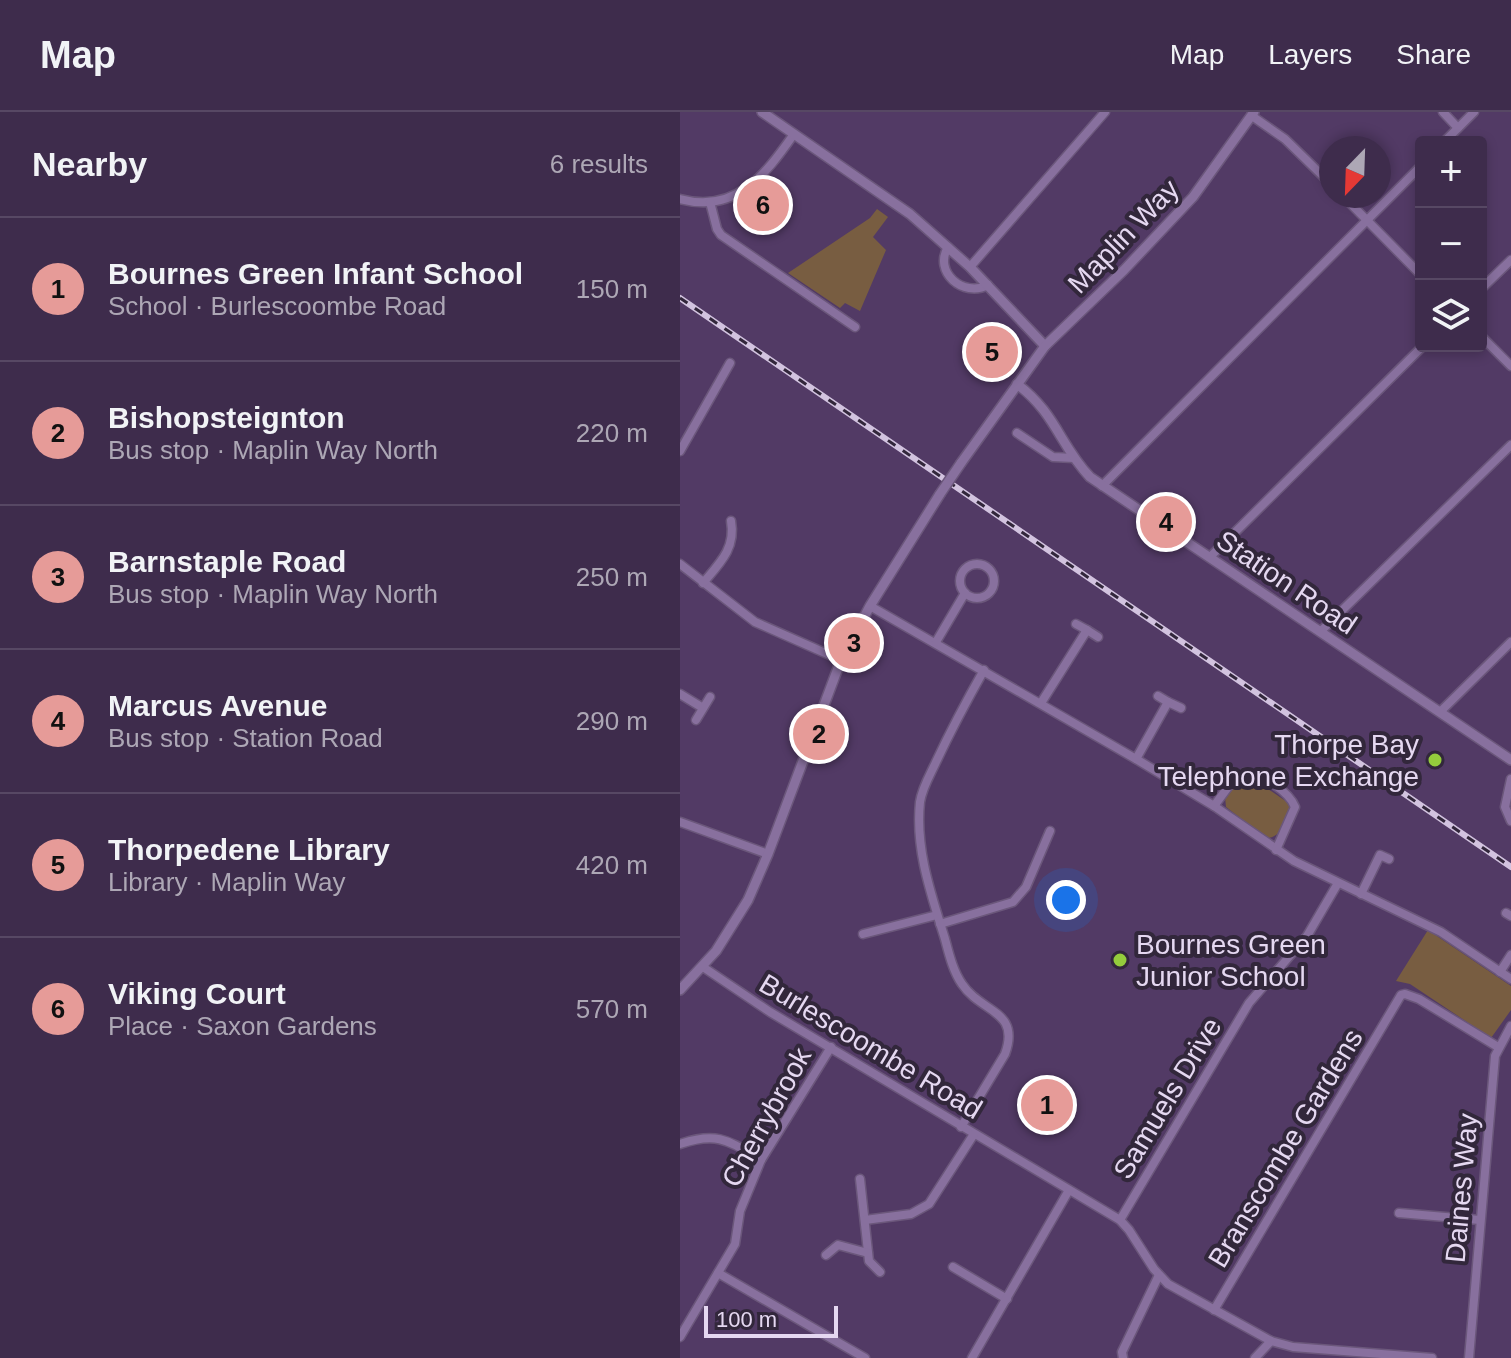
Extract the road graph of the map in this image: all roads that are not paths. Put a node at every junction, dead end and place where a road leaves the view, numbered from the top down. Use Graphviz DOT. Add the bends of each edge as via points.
graph roads {
  1 [pos="762,112"];
  2 [pos="1105,112"];
  3 [pos="1443,112"];
  4 [pos="1474,112"];
  5 [pos="1253,114"];
  6 [pos="1458,128"];
  7 [pos="794,134"];
  8 [pos="1450,136"];
  9 [pos="1319,172"];
  10 [pos="1415,172"];
  11 [pos="680,199"];
  12 [pos="710,202"];
  13 [pos="1355,208"];
  14 [pos="1367,220"];
  15 [pos="948,247"];
  16 [pos="1511,260"];
  17 [pos="970,267"];
  18 [pos="1415,269"];
  19 [pos="1487,283"];
  20 [pos="988,285"];
  21 [pos="855,327"];
  22 [pos="1487,342"];
  23 [pos="1045,346"];
  24 [pos="1417,352"];
  25 [pos="730,363"];
  26 [pos="1511,366"];
  27 [pos="1017,384"];
  28 [pos="1017,433"];
  29 [pos="1511,445"];
  30 [pos="680,451"];
  31 [pos="1074,458"];
  32 [pos="1102,486"];
  33 [pos="731,521"];
  34 [pos="1210,557"];
  35 [pos="680,564"];
  36 [pos="703,583"];
  37 [pos="965,593"];
  38 [pos="870,606"];
  39 [pos="1076,624"];
  40 [pos="1087,630"];
  41 [pos="1321,631"];
  42 [pos="1098,637"];
  43 [pos="936,642"];
  44 [pos="1511,642"];
  45 [pos="841,660"];
  46 [pos="984,670"];
  47 [pos="680,694"];
  48 [pos="1158,696"];
  49 [pos="710,697"];
  50 [pos="1168,702"];
  51 [pos="1041,703"];
  52 [pos="703,708"];
  53 [pos="1181,708"];
  54 [pos="1441,711"];
  55 [pos="696,720"];
  56 [pos="1136,759"];
  57 [pos="1511,760"];
  58 [pos="1511,779"];
  59 [pos="1214,806"];
  60 [pos="1511,821"];
  61 [pos="680,822"];
  62 [pos="1050,831"];
  63 [pos="1276,850"];
  64 [pos="768,854"];
  65 [pos="1380,855"];
  66 [pos="1338,883"];
  67 [pos="1361,894"];
  68 [pos="939,919"];
  69 [pos="863,934"];
  70 [pos="1511,955"];
  71 [pos="703,967"];
  72 [pos="1500,972"];
  73 [pos="1511,979"];
  74 [pos="680,990"];
  75 [pos="1511,1026"];
  76 [pos="831,1047"];
  77 [pos="1498,1047"];
  78 [pos="961,1127"];
  79 [pos="974,1134"];
  80 [pos="680,1144"];
  81 [pos="761,1160"];
  82 [pos="860,1179"];
  83 [pos="1069,1190"];
  84 [pos="1399,1213"];
  85 [pos="865,1220"];
  86 [pos="1120,1220"];
  87 [pos="1480,1220"];
  88 [pos="868,1253"];
  89 [pos="826,1255"];
  90 [pos="953,1267"];
  91 [pos="880,1272"];
  92 [pos="718,1273"];
  93 [pos="1159,1275"];
  94 [pos="1007,1299"];
  95 [pos="1214,1310"];
  96 [pos="680,1337"];
  97 [pos="1271,1341"];
  98 [pos="1350,1355"];
  99 [pos="865,1358"];
  100 [pos="972,1358"];
  101 [pos="1123,1358"];
  102 [pos="1255,1358"];
  103 [pos="1432,1358"];
  104 [pos="1469,1358"];
  1 -- 7 [label="street"];
  2 -- 17 [label="street"];
  3 -- 6 [label="street"];
  4 -- 6 [label="street"];
  5 -- 9 [label="street"];
  5 -- 23 [label="street, Maplin Way" via="1193,197"];
  6 -- 8 [label="street"];
  7 -- 12 [label="street" via="758,180 734,196"];
  7 -- 15 [label="street" via="910,214"];
  10 -- 14 [label="street"];
  11 -- 12 [label="street"];
  12 -- 21 [label="street" via="721,235 845,314"];
  13 -- 14 [label="street"];
  14 -- 18 [label="street"];
  14 -- 32 [label="street"];
  15 -- 17 [label="street"];
  15 -- 20 [label="street" via="944,266 960,286 974,290"];
  16 -- 19 [label="street"];
  17 -- 20 [label="street"];
  20 -- 23 [label="street"];
  22 -- 26 [label="street"];
  23 -- 27 [label="street, Maplin Way"];
  24 -- 34 [label="street"];
  25 -- 30 [label="street"];
  27 -- 31 [label="street, Station Road" via="1045,409"];
  27 -- 38 [label="street, Maplin Way, bridge"];
  28 -- 31 [label="street, Station Road" via="1053,457"];
  29 -- 41 [label="street"];
  31 -- 32 [label="street, Station Road"];
  32 -- 34 [label="street, Station Road"];
  33 -- 36 [label="street" via="729,550"];
  34 -- 41 [label="street, Station Road"];
  35 -- 36 [label="street"];
  36 -- 45 [label="street" via="755,622"];
  37 -- 37 [label="street" via="979,598 992,590 987,566 965,567 960,577"];
  37 -- 43 [label="street"];
  38 -- 43 [label="street"];
  38 -- 45 [label="street, Maplin Way"];
  39 -- 40 [label="street"];
  40 -- 42 [label="street"];
  40 -- 51 [label="street"];
  41 -- 54 [label="street, Station Road"];
  43 -- 46 [label="street"];
  44 -- 54 [label="street"];
  45 -- 64 [label="street, Maplin Way"];
  46 -- 51 [label="street"];
  46 -- 68 [label="street" via="921,797 921,854"];
  47 -- 52 [label="street"];
  48 -- 50 [label="street"];
  49 -- 52 [label="street"];
  50 -- 53 [label="street"];
  50 -- 56 [label="street"];
  51 -- 56 [label="street"];
  52 -- 55 [label="street"];
  54 -- 57 [label="street, Station Road"];
  56 -- 59 [label="street"];
  58 -- 60 [label="street" via="1505,807"];
  59 -- 63 [label="street"];
  59 -- 63 [label="street" via="1244,773 1255,773 1280,790 1295,807"];
  61 -- 64 [label="street"];
  62 -- 68 [label="street" via="1026,887 1013,902"];
  63 -- 66 [label="street"];
  64 -- 71 [label="street, Maplin Way" via="739,917"];
  65 -- 67 [label="street"];
  66 -- 67 [label="street"];
  66 -- 86 [label="street, Samuels Drive" via="1298,949 1249,1003"];
  67 -- 72 [label="street" via="1441,932"];
  68 -- 69 [label="street"];
  68 -- 78 [label="street" via="963,987 998,1014 1009,1031 1005,1054"];
  70 -- 72 [label="street"];
  71 -- 74 [label="street, Maplin Way"];
  71 -- 76 [label="street, Burlescoombe Road"];
  72 -- 73 [label="street"];
  75 -- 77 [label="street, Daines Way"];
  76 -- 78 [label="street, Burlescoombe Road"];
  76 -- 81 [label="street, Cherrybrook"];
  77 -- 87 [label="street, Daines Way"];
  77 -- 95 [label="street, Branscombe Gardens" via="1411,995 1401,995"];
  78 -- 79 [label="street, Burlescoombe Road"];
  79 -- 83 [label="street, Burlescoombe Road"];
  79 -- 85 [label="street" via="929,1204 911,1214"];
  80 -- 81 [label="street" via="719,1137"];
  81 -- 92 [label="street, Cherrybrook" via="740,1211 735,1244"];
  82 -- 85 [label="street"];
  83 -- 86 [label="street, Burlescoombe Road"];
  83 -- 94 [label="street"];
  84 -- 87 [label="street"];
  85 -- 88 [label="street"];
  86 -- 93 [label="street, Burlescoombe Road"];
  87 -- 104 [label="street, Daines Way"];
  88 -- 89 [label="street" via="838,1245"];
  88 -- 91 [label="street"];
  90 -- 94 [label="street"];
  92 -- 96 [label="street, Cherrybrook"];
  92 -- 99 [label="street"];
  93 -- 95 [label="street, Burlescoombe Road"];
  93 -- 101 [label="street"];
  94 -- 100 [label="street"];
  95 -- 97 [label="street, Burlescoombe Road"];
  97 -- 98 [label="street, Burlescoombe Road"];
  97 -- 102 [label="street"];
  98 -- 103 [label="street, Burlescoombe Road"];
}
